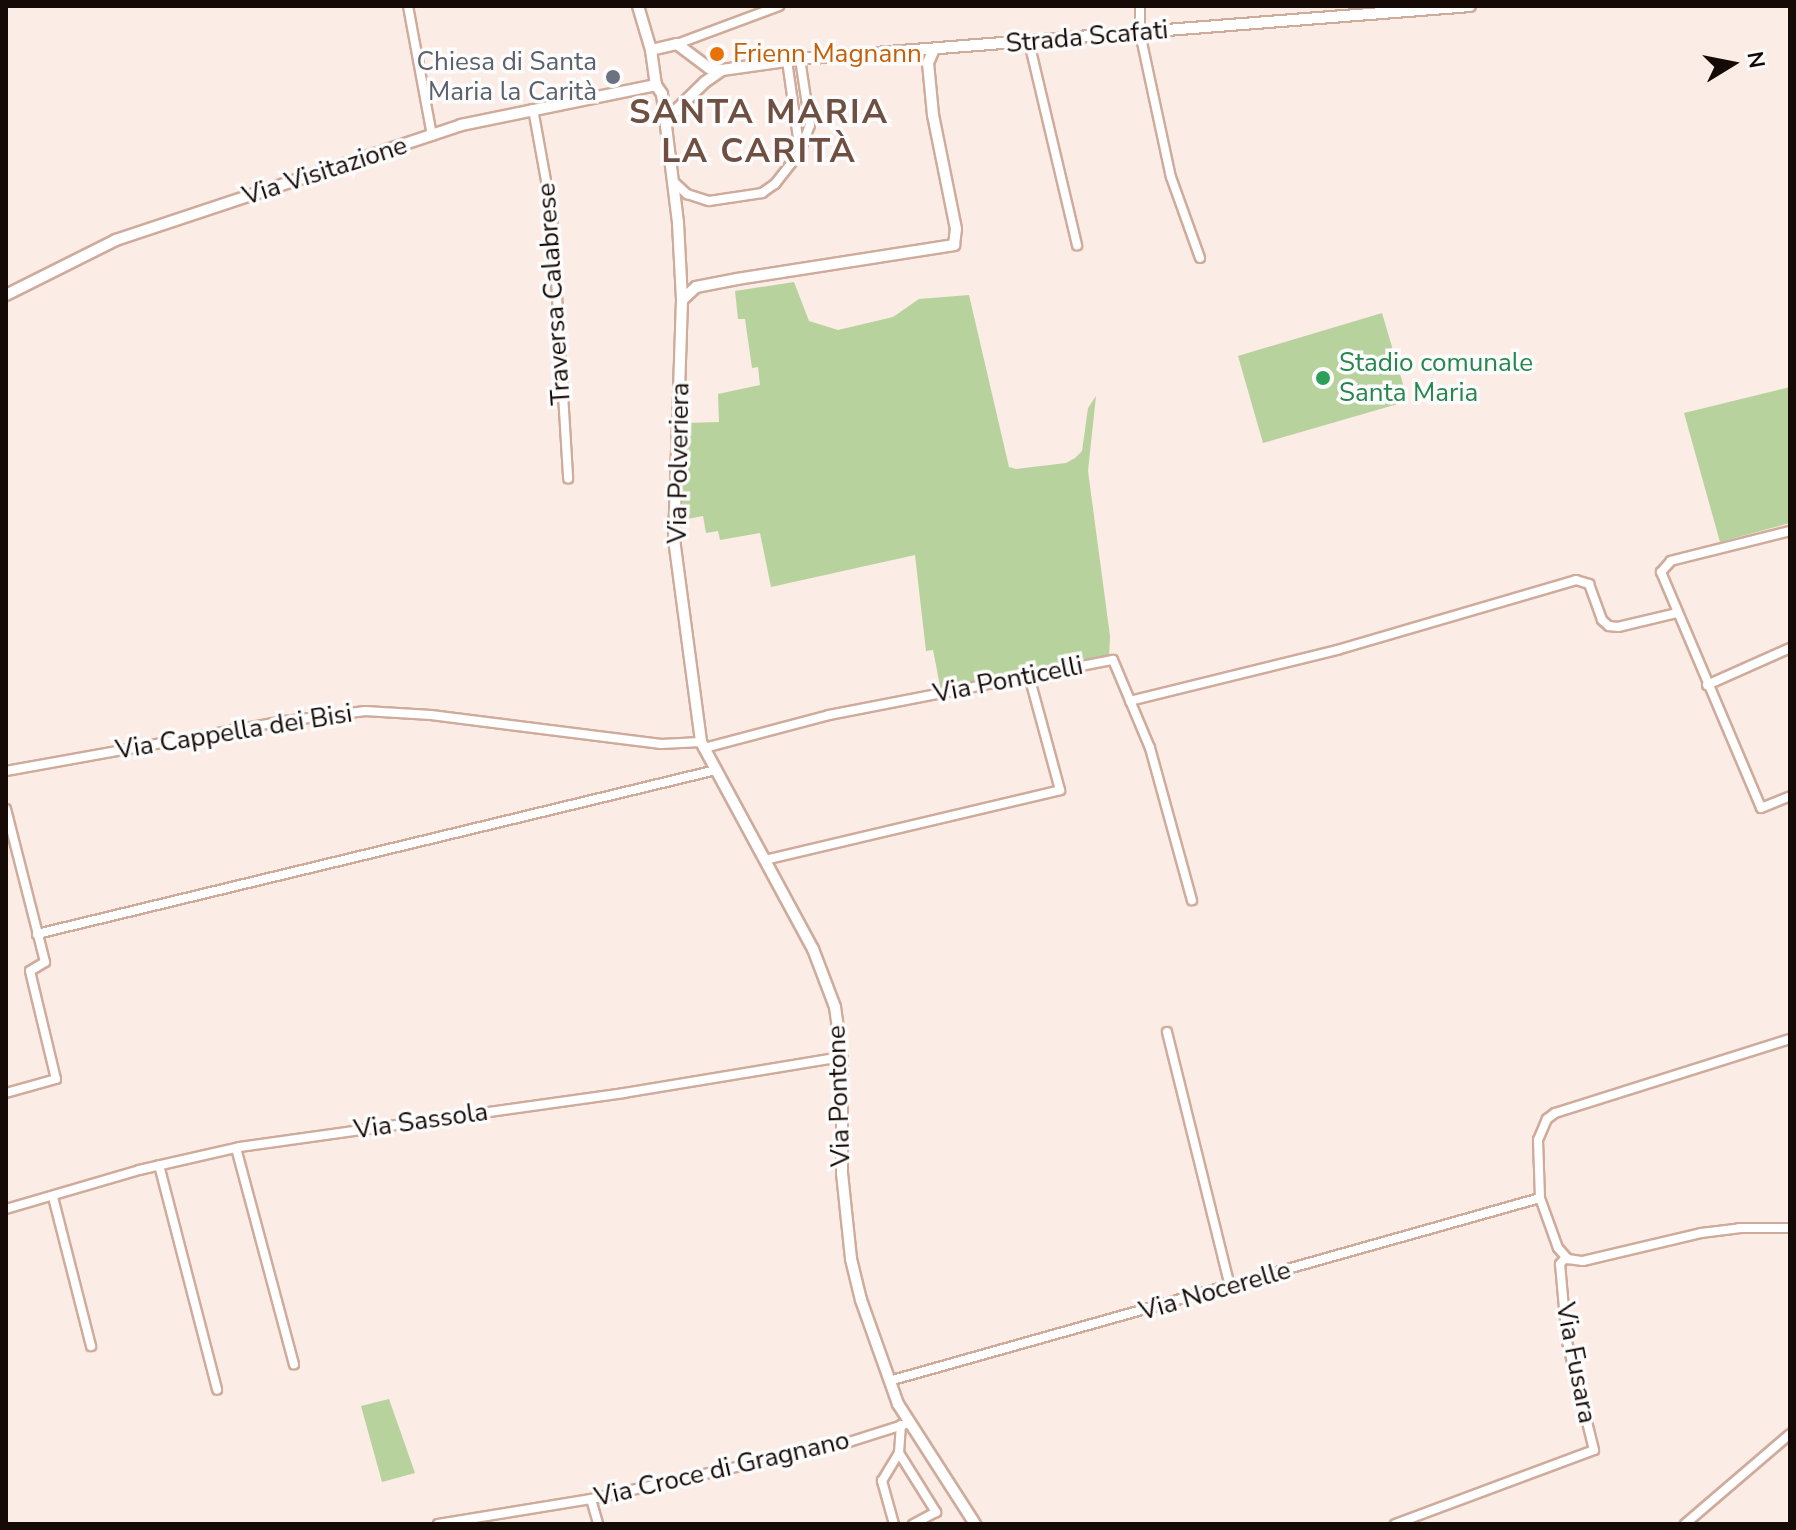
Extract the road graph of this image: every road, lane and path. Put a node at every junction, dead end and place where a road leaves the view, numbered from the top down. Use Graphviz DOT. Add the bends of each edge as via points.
graph roads {
  1 [pos="408,6"];
  2 [pos="638,6"];
  3 [pos="779,6"];
  4 [pos="1140,6"];
  5 [pos="1470,6"];
  6 [pos="1140,33"];
  7 [pos="1029,42"];
  8 [pos="677,44"];
  9 [pos="934,49"];
  10 [pos="651,50"];
  11 [pos="800,59"];
  12 [pos="787,61"];
  13 [pos="722,70"];
  14 [pos="656,85"];
  15 [pos="533,109"];
  16 [pos="666,120"];
  17 [pos="432,136"];
  18 [pos="800,152"];
  19 [pos="674,182"];
  20 [pos="1077,245"];
  21 [pos="1200,258"];
  22 [pos="681,278"];
  23 [pos="696,287"];
  24 [pos="6,295"];
  25 [pos="682,300"];
  26 [pos="568,479"];
  27 [pos="1790,531"];
  28 [pos="1677,613"];
  29 [pos="1790,648"];
  30 [pos="1029,676"];
  31 [pos="1707,685"];
  32 [pos="1130,701"];
  33 [pos="703,745"];
  34 [pos="716,770"];
  35 [pos="6,771"];
  36 [pos="1790,796"];
  37 [pos="6,809"];
  38 [pos="765,860"];
  39 [pos="1192,900"];
  40 [pos="37,934"];
  41 [pos="1167,1032"];
  42 [pos="1790,1039"];
  43 [pos="842,1057"];
  44 [pos="6,1093"];
  45 [pos="236,1148"];
  46 [pos="159,1165"];
  47 [pos="53,1197"];
  48 [pos="1540,1198"];
  49 [pos="6,1209"];
  50 [pos="1790,1228"];
  51 [pos="1566,1257"];
  52 [pos="1230,1287"];
  53 [pos="91,1346"];
  54 [pos="294,1364"];
  55 [pos="889,1381"];
  56 [pos="217,1390"];
  57 [pos="905,1424"];
  58 [pos="1790,1434"];
  59 [pos="899,1453"];
  60 [pos="591,1499"];
  61 [pos="438,1524"];
  62 [pos="598,1524"];
  63 [pos="894,1524"];
  64 [pos="913,1524"];
  65 [pos="975,1524"];
  66 [pos="1395,1524"];
  67 [pos="1685,1524"];
  1 -- 17 [label="street"];
  2 -- 10 [label="street"];
  3 -- 8 [label="street"];
  4 -- 6 [label="street"];
  5 -- 6 [label="street, Strada Scafati"];
  6 -- 7 [label="street, Strada Scafati"];
  6 -- 21 [label="street" via="1171,177"];
  7 -- 9 [label="street, Strada Scafati"];
  7 -- 20 [label="street"];
  8 -- 10 [label="street"];
  8 -- 13 [label="street" via="709,68"];
  9 -- 11 [label="street, Strada Scafati"];
  9 -- 23 [label="street" via="928,63 930,89 956,229 954,245"];
  10 -- 14 [label="street"];
  11 -- 12 [label="street, Strada Scafati"];
  11 -- 18 [label="street" via="810,125"];
  12 -- 13 [label="street"];
  12 -- 18 [label="street"];
  13 -- 16 [label="street"];
  14 -- 15 [label="street, Via Visitazione"];
  14 -- 16 [label="street"];
  15 -- 17 [label="street, Via Visitazione"];
  15 -- 26 [label="street, Traversa Calabrese" via="552,214"];
  16 -- 19 [label="street"];
  17 -- 24 [label="street, Via Visitazione" via="116,240"];
  18 -- 19 [label="street" via="762,193 697,200"];
  19 -- 22 [label="street, Via Polveriera"];
  22 -- 23 [label="street"];
  22 -- 25 [label="street, Via Polveriera"];
  23 -- 25 [label="street"];
  25 -- 33 [label="street, Via Polveriera" via="674,526"];
  27 -- 28 [label="street" via="1668,563 1662,576"];
  28 -- 31 [label="street"];
  28 -- 32 [label="street" via="1609,626 1589,584 1576,580 1337,650"];
  29 -- 31 [label="street"];
  30 -- 32 [label="street, Via Ponticelli" via="1113,660"];
  30 -- 33 [label="street, Via Ponticelli"];
  30 -- 38 [label="street" via="1060,790"];
  31 -- 36 [label="street" via="1761,808"];
  32 -- 39 [label="street, Via Ponticelli" via="1150,748"];
  33 -- 34 [label="street, Via Pontone"];
  33 -- 35 [label="street, Via Cappella dei Bisi" via="365,711"];
  34 -- 38 [label="street, Via Pontone"];
  34 -- 40 [label="street"];
  37 -- 40 [label="street"];
  38 -- 43 [label="street, Via Pontone" via="813,949 835,1007"];
  40 -- 44 [label="street" via="45,962 30,971 56,1079"];
  41 -- 52 [label="street"];
  42 -- 48 [label="street" via="1555,1113 1538,1140"];
  43 -- 45 [label="street, Via Sassola"];
  43 -- 55 [label="street, Via Pontone" via="842,1173 851,1259"];
  45 -- 46 [label="street, Via Sassola"];
  45 -- 54 [label="street"];
  46 -- 47 [label="street, Via Sassola"];
  46 -- 56 [label="street"];
  47 -- 49 [label="street, Via Sassola"];
  47 -- 53 [label="street"];
  48 -- 51 [label="street"];
  48 -- 52 [label="street, Via Nocerelle"];
  50 -- 51 [label="street" via="1739,1228 1583,1261"];
  51 -- 66 [label="street, Via Fusara" via="1560,1264 1567,1342 1594,1450"];
  52 -- 55 [label="street, Via Nocerelle"];
  55 -- 57 [label="street, Via Pontone"];
  57 -- 59 [label="street"];
  57 -- 60 [label="street, Via Croce di Gragnano" via="846,1443"];
  57 -- 65 [label="street, Via Pontone"];
  58 -- 67 [label="street"];
  59 -- 63 [label="street" via="882,1481"];
  59 -- 64 [label="street" via="936,1512"];
  60 -- 61 [label="street, Via Croce di Gragnano"];
  60 -- 62 [label="street"];
}
